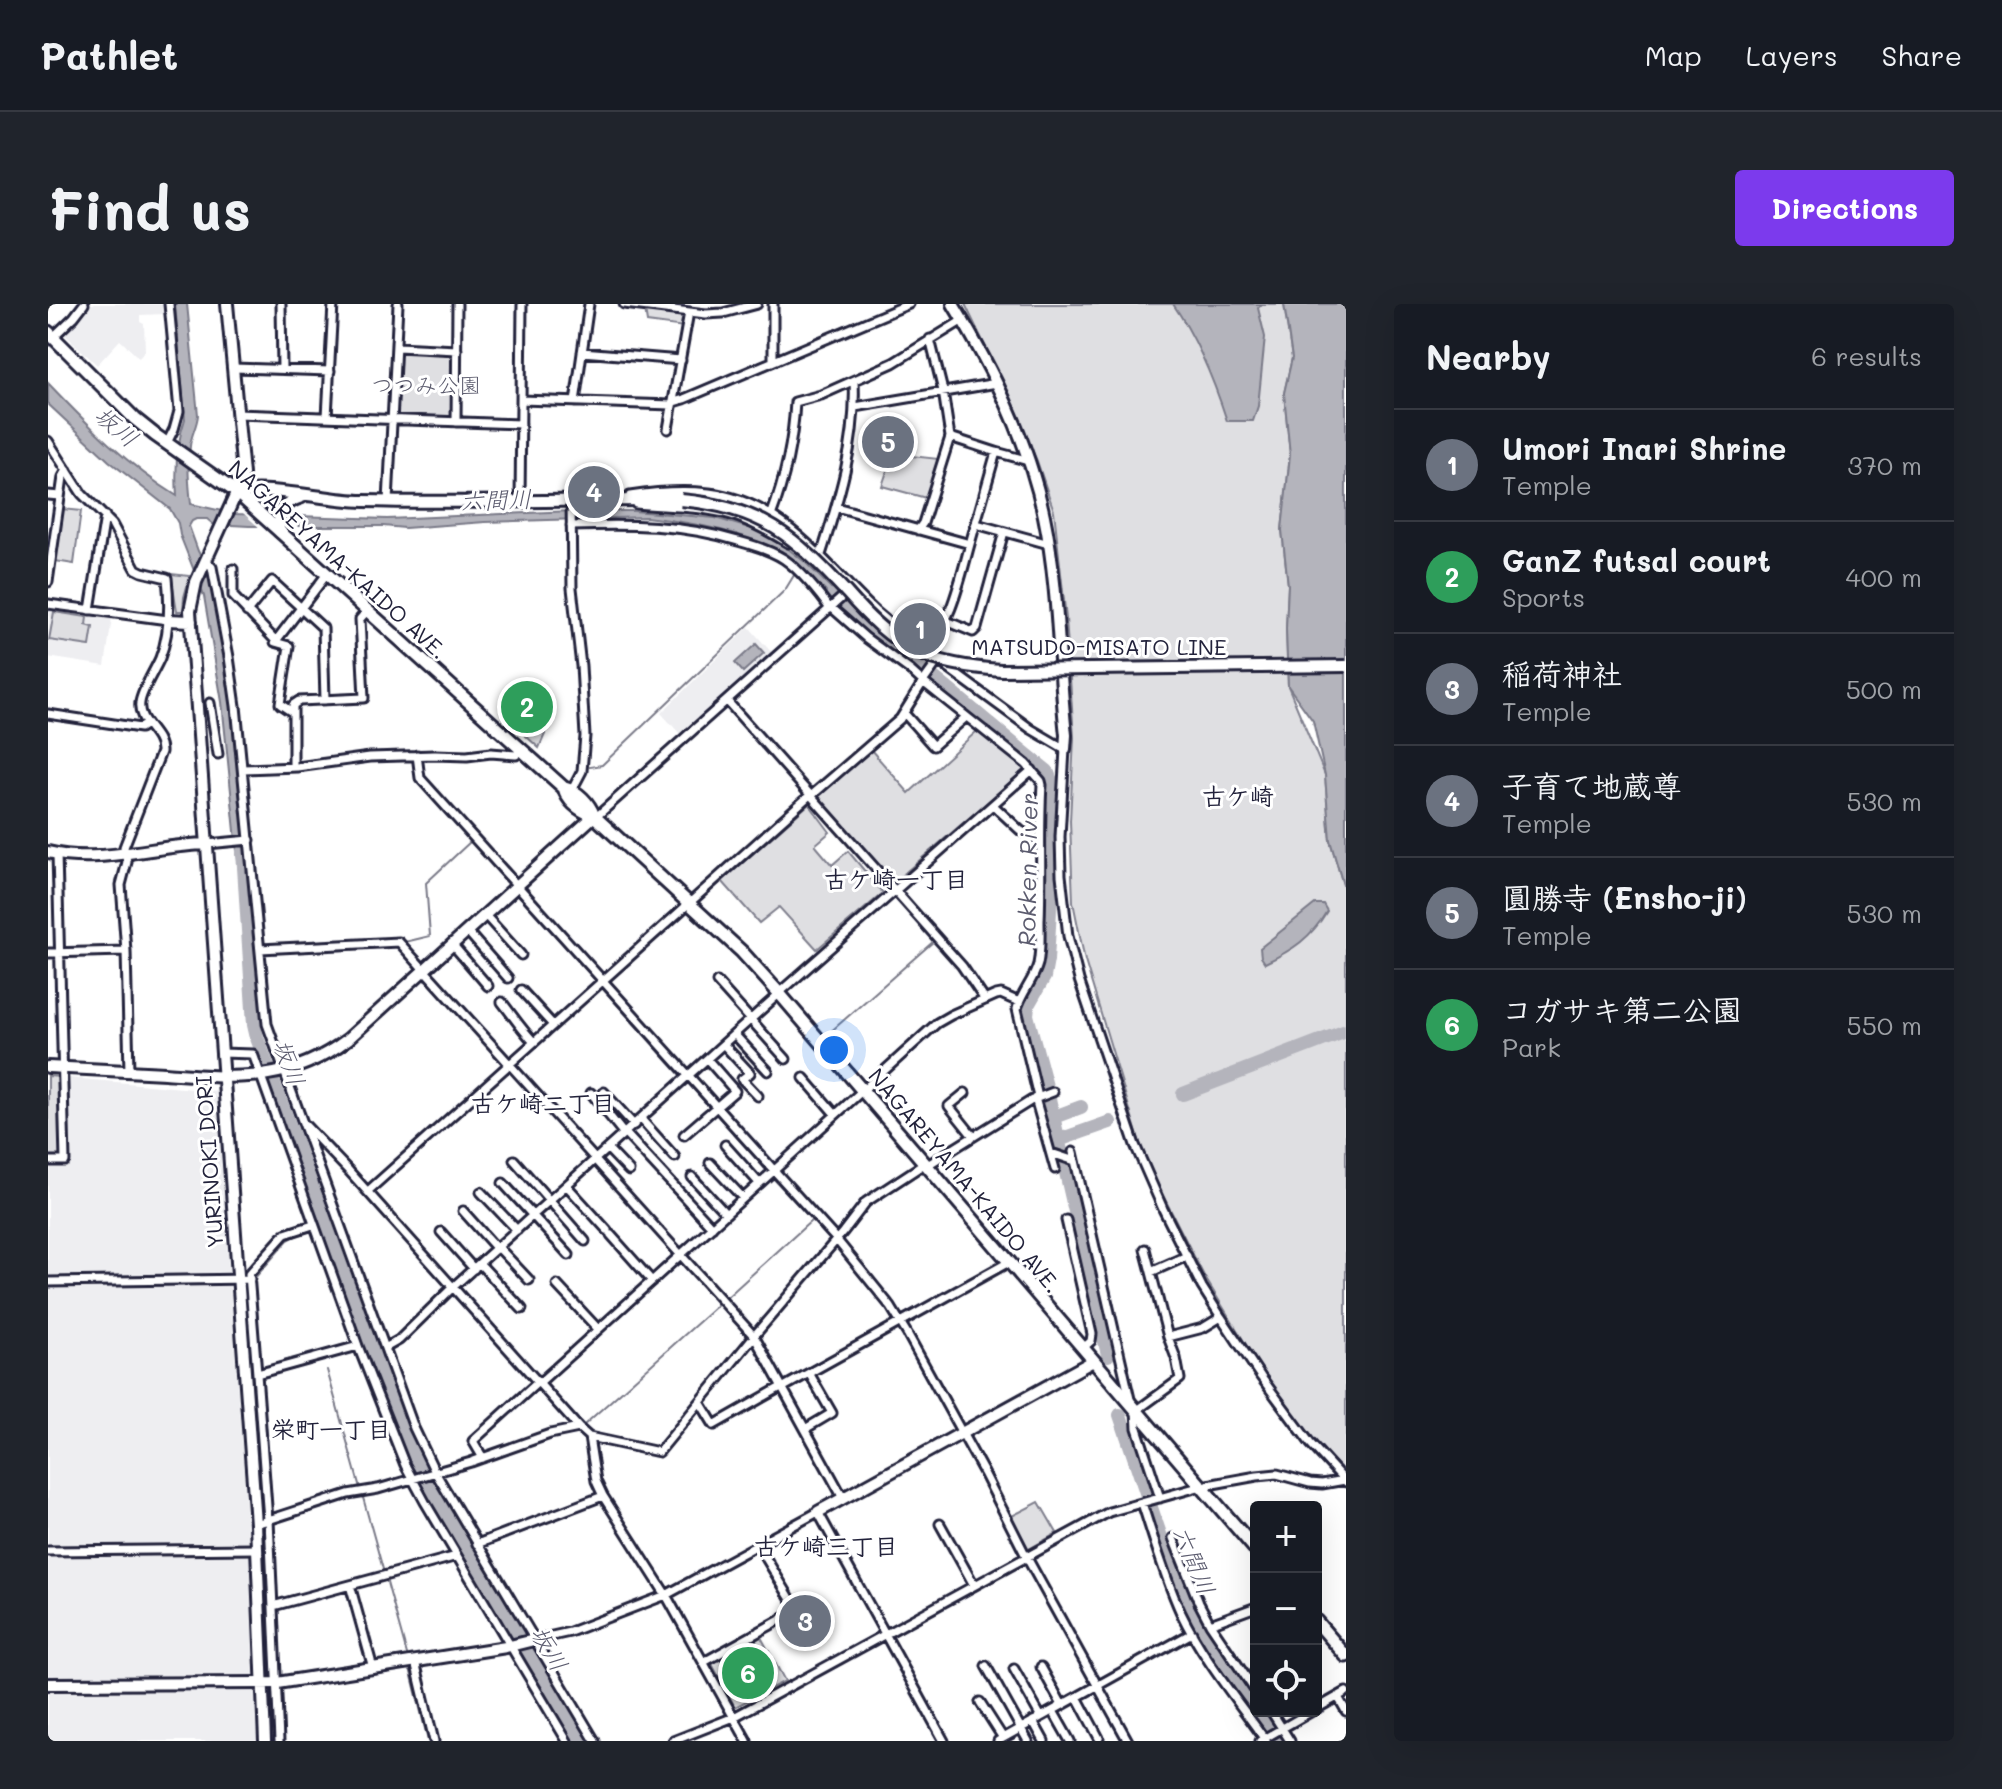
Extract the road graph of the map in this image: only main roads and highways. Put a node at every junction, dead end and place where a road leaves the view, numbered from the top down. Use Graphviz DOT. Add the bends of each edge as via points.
graph roads {
  1 [pos="50,334"];
  2 [pos="1250,1543"];
  3 [pos="1322,1628"];
  4 [pos="1346,1656"];
  1 -- 2 [label="main road, NAGAREYAMA-KAIDO AVE." via="135,419 236,492 591,807 595,817 742,952"];
  3 -- 4 [label="main road"];
}
